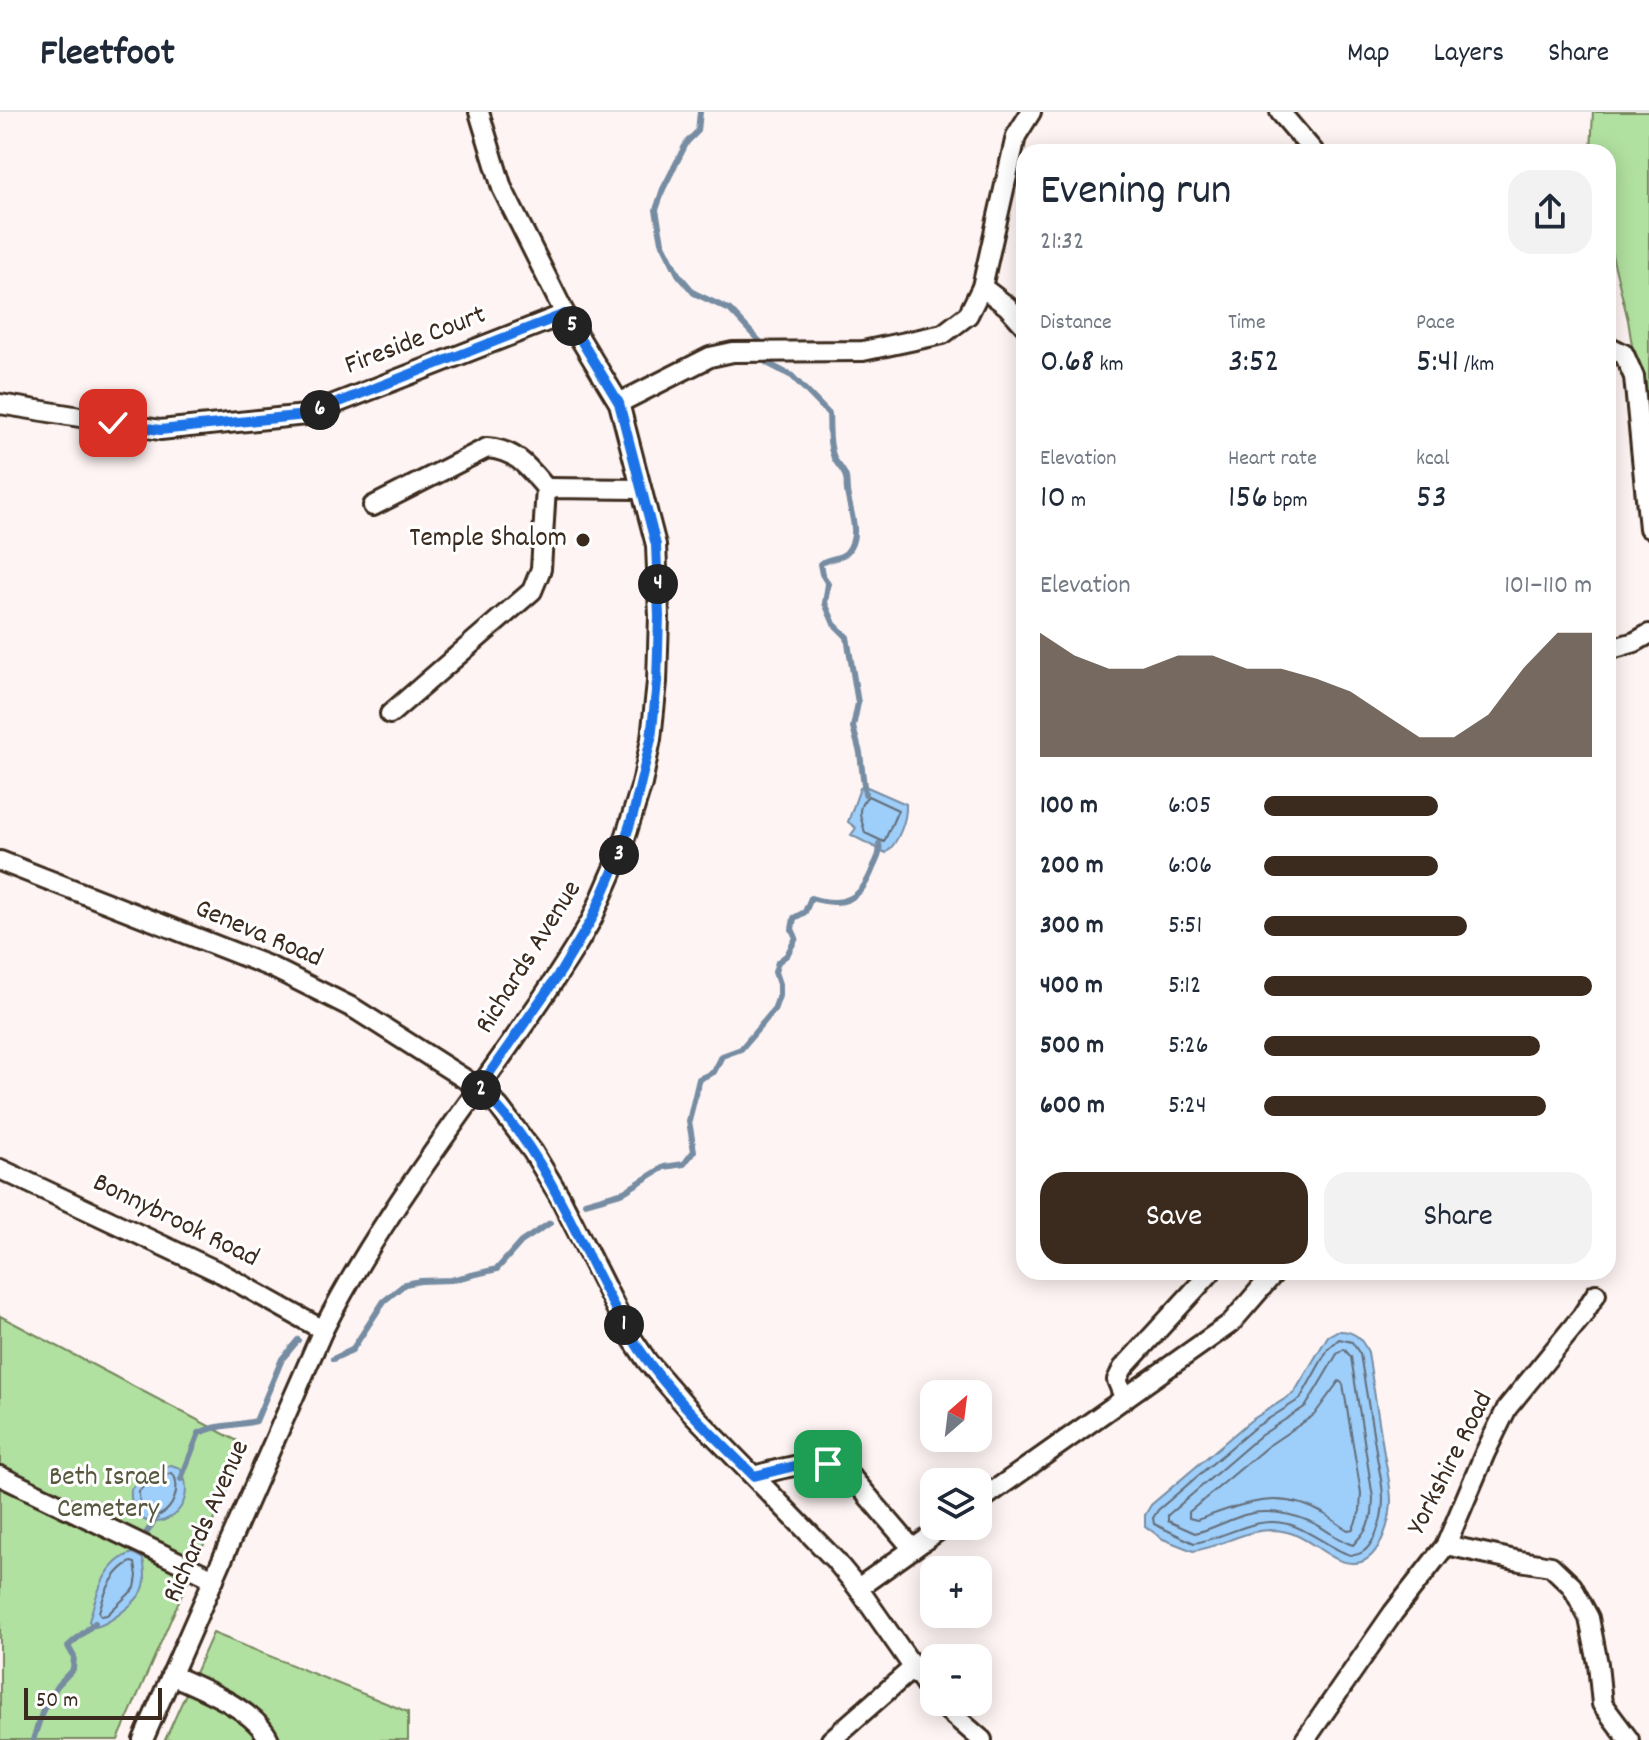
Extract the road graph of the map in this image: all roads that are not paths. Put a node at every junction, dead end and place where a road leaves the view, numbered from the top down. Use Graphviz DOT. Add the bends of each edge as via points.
graph roads {
  1 [pos="479,112"];
  2 [pos="1031,112"];
  3 [pos="1280,112"];
  4 [pos="1307,144"];
  5 [pos="982,287"];
  6 [pos="565,314"];
  7 [pos="1016,316"];
  8 [pos="1616,350"];
  9 [pos="619,403"];
  10 [pos="0,404"];
  11 [pos="546,488"];
  12 [pos="641,489"];
  13 [pos="373,506"];
  14 [pos="1649,528"];
  15 [pos="1649,634"];
  16 [pos="1616,648"];
  17 [pos="390,714"];
  18 [pos="0,861"];
  19 [pos="479,1088"];
  20 [pos="0,1169"];
  21 [pos="1204,1280"];
  22 [pos="1268,1280"];
  23 [pos="1596,1294"];
  24 [pos="323,1330"];
  25 [pos="1124,1397"];
  26 [pos="0,1476"];
  27 [pos="754,1476"];
  28 [pos="992,1492"];
  29 [pos="926,1540"];
  30 [pos="1446,1545"];
  31 [pos="913,1549"];
  32 [pos="214,1579"];
  33 [pos="858,1588"];
  34 [pos="913,1668"];
  35 [pos="171,1675"];
  36 [pos="920,1678"];
  37 [pos="954,1716"];
  38 [pos="143,1740"];
  39 [pos="269,1740"];
  40 [pos="831,1740"];
  41 [pos="982,1740"];
  42 [pos="1305,1740"];
  43 [pos="1629,1740"];
  1 -- 6 [label="street, Richards Avenue" via="502,188"];
  2 -- 5 [label="street" via="1016,136"];
  3 -- 4 [label="street"];
  5 -- 7 [label="street"];
  5 -- 9 [label="street" via="968,315 943,334 863,351 733,352 710,357"];
  6 -- 9 [label="street, Richards Avenue"];
  6 -- 10 [label="street, Fireside Court" via="306,415 160,430"];
  8 -- 14 [label="street" via="1624,354 1634,377"];
  9 -- 12 [label="street, Richards Avenue"];
  11 -- 12 [label="street"];
  11 -- 13 [label="street" via="515,455 487,448"];
  11 -- 17 [label="street" via="541,569 532,591"];
  12 -- 19 [label="street, Richards Avenue" via="656,545 659,616 656,696 642,784 592,919"];
  15 -- 16 [label="street"];
  18 -- 19 [label="street, Geneva Road" via="271,967 355,1009"];
  19 -- 24 [label="street, Richards Avenue" via="362,1260"];
  19 -- 27 [label="street, Geneva Road" via="533,1152 647,1361"];
  20 -- 24 [label="street, Bonnybrook Road" via="221,1273"];
  21 -- 25 [label="street" via="1123,1368 1117,1380"];
  22 -- 25 [label="street" via="1231,1323"];
  23 -- 30 [label="street, Yorkshire Road" via="1507,1408"];
  24 -- 32 [label="street, Richards Avenue"];
  25 -- 28 [label="street"];
  26 -- 32 [label="street"];
  27 -- 31 [label="street" via="811,1462 837,1467"];
  27 -- 33 [label="street, Geneva Road"];
  29 -- 31 [label="street"];
  30 -- 42 [label="street, Yorkshire Road"];
  30 -- 43 [label="street" via="1551,1566 1572,1586 1589,1618 1602,1704"];
  31 -- 33 [label="street"];
  32 -- 35 [label="street, Richards Avenue"];
  33 -- 34 [label="street, Geneva Road"];
  34 -- 36 [label="street, Geneva Road"];
  34 -- 40 [label="street"];
  35 -- 38 [label="street, Richards Avenue"];
  35 -- 39 [label="street" via="231,1705 255,1721"];
  37 -- 41 [label="street"];
}
